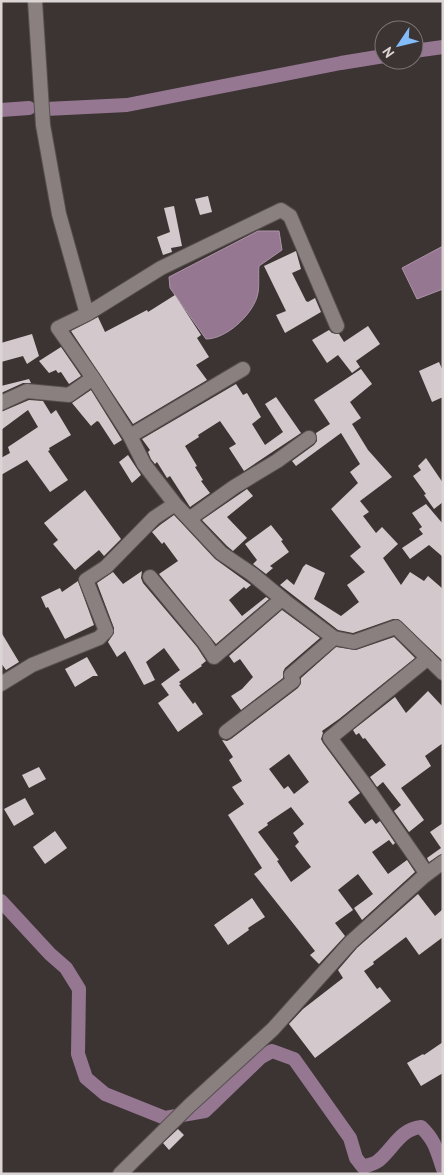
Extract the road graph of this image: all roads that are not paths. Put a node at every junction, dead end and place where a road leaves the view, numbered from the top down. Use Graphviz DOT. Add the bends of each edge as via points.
graph roads {
  1 [pos="35,1"];
  2 [pos="87,314"];
  3 [pos="337,326"];
  4 [pos="243,369"];
  5 [pos="92,378"];
  6 [pos="1,403"];
  7 [pos="130,436"];
  8 [pos="309,438"];
  9 [pos="175,504"];
  10 [pos="189,518"];
  11 [pos="150,577"];
  12 [pos="282,599"];
  13 [pos="334,638"];
  14 [pos="428,658"];
  15 [pos="443,672"];
  16 [pos="1,684"];
  17 [pos="226,732"];
  18 [pos="443,862"];
  19 [pos="427,874"];
  20 [pos="120,1174"];
  1 -- 2 [label="street" via="43,125 59,214"];
  2 -- 3 [label="street" via="161,268 281,210 290,216"];
  2 -- 5 [label="street" via="58,328"];
  4 -- 7 [label="street"];
  5 -- 6 [label="street" via="69,395 27,391"];
  5 -- 7 [label="street"];
  7 -- 9 [label="street" via="144,464"];
  8 -- 10 [label="street" via="278,462"];
  9 -- 10 [label="street"];
  9 -- 16 [label="street" via="154,518 106,567 86,580 106,630 99,638 32,665"];
  10 -- 12 [label="street" via="221,553"];
  11 -- 12 [label="street" via="214,657"];
  12 -- 13 [label="street"];
  13 -- 14 [label="street" via="354,642 396,627"];
  13 -- 17 [label="street" via="291,675 293,681"];
  14 -- 15 [label="street"];
  14 -- 19 [label="street" via="330,738"];
  18 -- 19 [label="street"];
  19 -- 20 [label="street" via="357,936 273,1029"];
}
